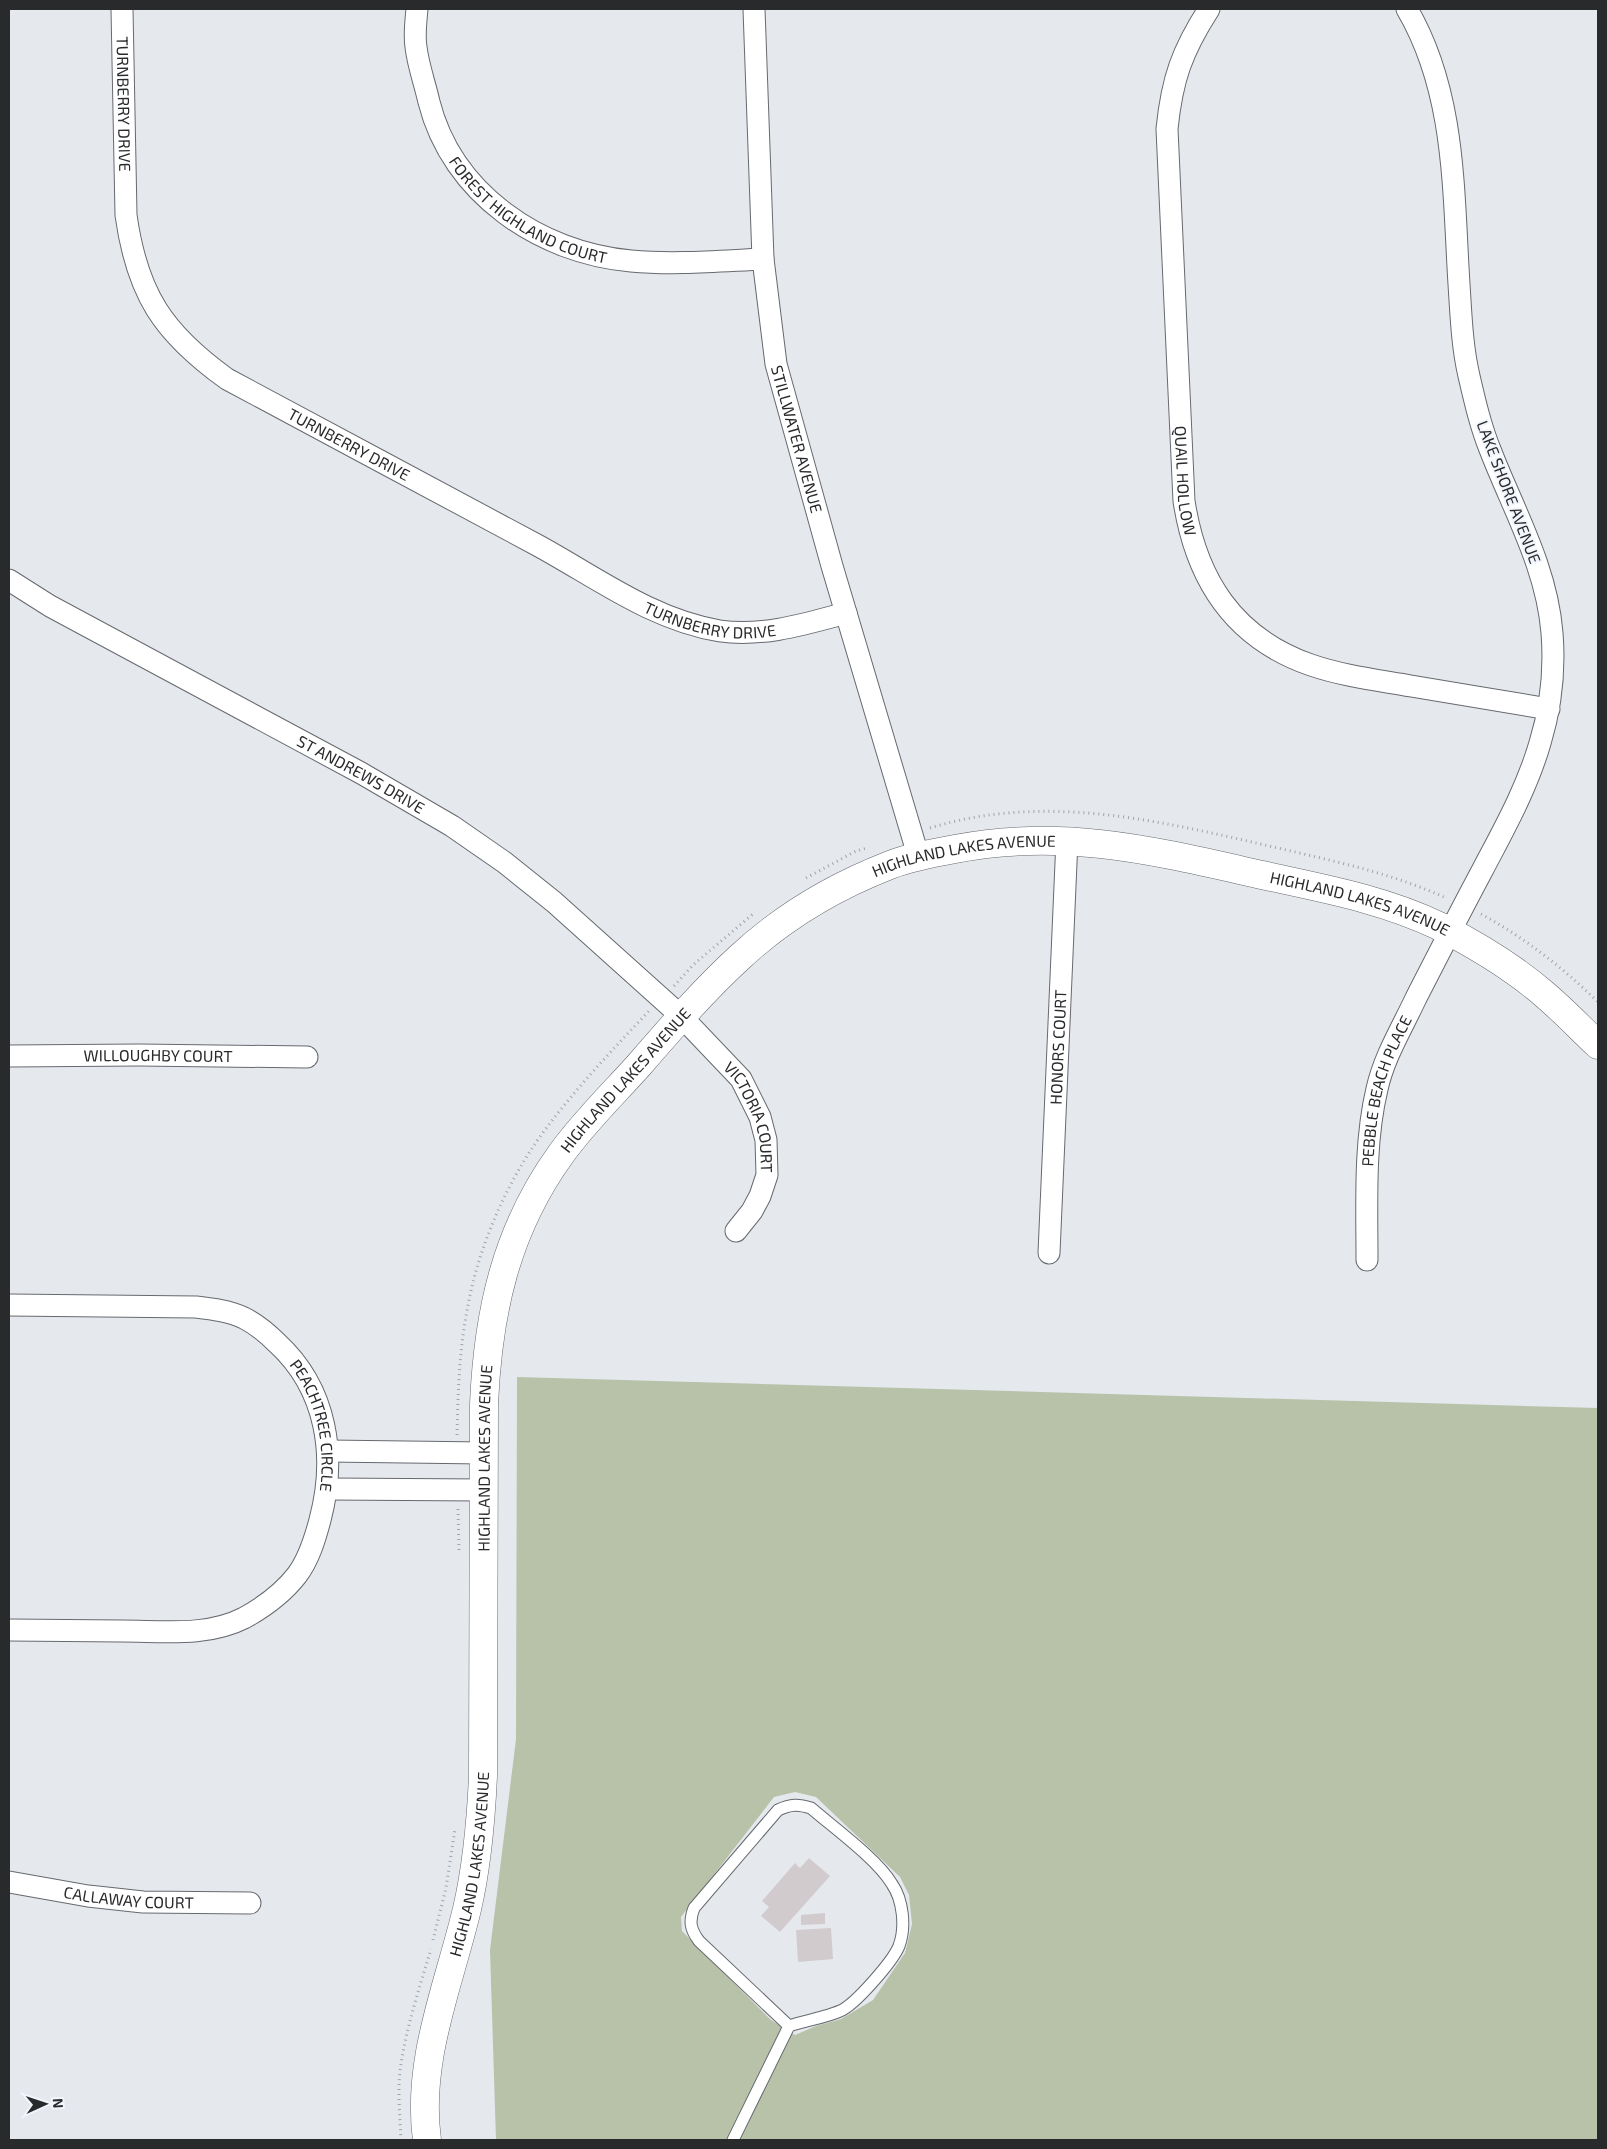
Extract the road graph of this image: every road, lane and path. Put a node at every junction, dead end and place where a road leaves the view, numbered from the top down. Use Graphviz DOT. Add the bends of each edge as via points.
graph roads {
  1 [pos="122,9"];
  2 [pos="417,9"];
  3 [pos="754,9"];
  4 [pos="1209,9"];
  5 [pos="1407,9"];
  6 [pos="764,259"];
  7 [pos="9,580"];
  8 [pos="846,612"];
  9 [pos="1549,709"];
  10 [pos="1067,840"];
  11 [pos="915,845"];
  12 [pos="872,847"];
  13 [pos="799,883"];
  14 [pos="1463,906"];
  15 [pos="761,909"];
  16 [pos="1449,932"];
  17 [pos="661,999"];
  18 [pos="1598,1002"];
  19 [pos="681,1016"];
  20 [pos="1598,1045"];
  21 [pos="9,1056"];
  22 [pos="307,1057"];
  23 [pos="736,1231"];
  24 [pos="1049,1253"];
  25 [pos="1367,1260"];
  26 [pos="9,1305"];
  27 [pos="328,1451"];
  28 [pos="457,1453"];
  29 [pos="484,1453"];
  30 [pos="327,1489"];
  31 [pos="471,1490"];
  32 [pos="459,1560"];
  33 [pos="9,1630"];
  34 [pos="455,1826"];
  35 [pos="9,1882"];
  36 [pos="250,1903"];
  37 [pos="789,2026"];
  38 [pos="401,2140"];
  39 [pos="427,2140"];
  40 [pos="733,2140"];
  1 -- 8 [label="street, TURNBERRY DRIVE" via="126,215 130,248 156,309 199,359 244,388 555,555 635,602 673,618 720,631 770,631"];
  2 -- 6 [label="street, FOREST HIGHLAND COURT" via="415,45 434,119 455,162 475,188 498,209 558,243 593,255 630,261 691,263"];
  3 -- 6 [label="street, STILLWATER AVENUE"];
  4 -- 9 [label="street, QUAIL HOLLOW" via="1190,40 1174,79 1167,129 1184,501 1196,554 1209,583 1238,620 1261,640 1310,665 1349,676"];
  5 -- 9 [label="street, LAKE SHORE AVENUE" via="1436,77 1451,144 1461,321 1468,372 1490,450 1533,551 1545,591 1553,670"];
  6 -- 8 [label="street, STILLWATER AVENUE" via="776,364"];
  7 -- 17 [label="street, ST ANDREWS DRIVE" via="50,606 361,773 452,826 554,902"];
  8 -- 11 [label="street, STILLWATER AVENUE"];
  9 -- 14 [label="street, LAKE SHORE AVENUE" via="1540,746 1514,810"];
  10 -- 11 [label="street, HIGHLAND LAKES AVENUE"];
  10 -- 16 [label="street, HIGHLAND LAKES AVENUE" via="1164,853 1337,891 1388,906"];
  10 -- 24 [label="street, HONORS COURT"];
  11 -- 14 [label="path" via="932,827 995,814 1076,812 1133,817 1344,863 1393,877"];
  11 -- 19 [label="street, HIGHLAND LAKES AVENUE" via="891,865 844,885 786,920 740,956"];
  12 -- 13 [label="path" via="856,851"];
  14 -- 16 [label="street, LAKE SHORE AVENUE"];
  14 -- 18 [label="path" via="1533,945"];
  15 -- 17 [label="path" via="693,965"];
  16 -- 20 [label="street, HIGHLAND LAKES AVENUE" via="1482,949 1544,993"];
  16 -- 25 [label="street, PEBBLE BEACH PLACE" via="1386,1059 1377,1088 1367,1193"];
  17 -- 19 [label="street, ST ANDREWS DRIVE"];
  17 -- 28 [label="path" via="550,1123 498,1212 481,1253 467,1310 460,1368"];
  19 -- 23 [label="street, VICTORIA COURT" via="741,1079 766,1140 767,1176 756,1204"];
  19 -- 29 [label="street, HIGHLAND LAKES AVENUE" via="561,1154 525,1212 494,1306 486,1355"];
  21 -- 22 [label="street, WILLOUGHBY COURT"];
  26 -- 27 [label="street, PEACHTREE CIRCLE" via="196,1306 244,1318 287,1352 305,1375 318,1402"];
  27 -- 28 [label="street"];
  27 -- 30 [label="street, PEACHTREE CIRCLE"];
  28 -- 29 [label="street"];
  29 -- 31 [label="street, HIGHLAND LAKES AVENUE"];
  30 -- 31 [label="street"];
  30 -- 33 [label="street, PEACHTREE CIRCLE" via="315,1541 304,1564 289,1584 268,1603 244,1618 204,1631"];
  31 -- 32 [label="path"];
  31 -- 39 [label="street, HIGHLAND LAKES AVENUE" via="483,1776 481,1809 467,1907 430,2044 425,2087"];
  34 -- 38 [label="path" via="446,1888 401,2065"];
  35 -- 36 [label="street, CALLAWAY COURT" via="125,1901"];
  37 -- 37 [label="lane" via="841,2011 855,2002 898,1946 902,1922 900,1898 892,1882 811,1808 799,1804 778,1810 694,1908 690,1919 692,1932 699,1941"];
  37 -- 40 [label="lane"];
}
